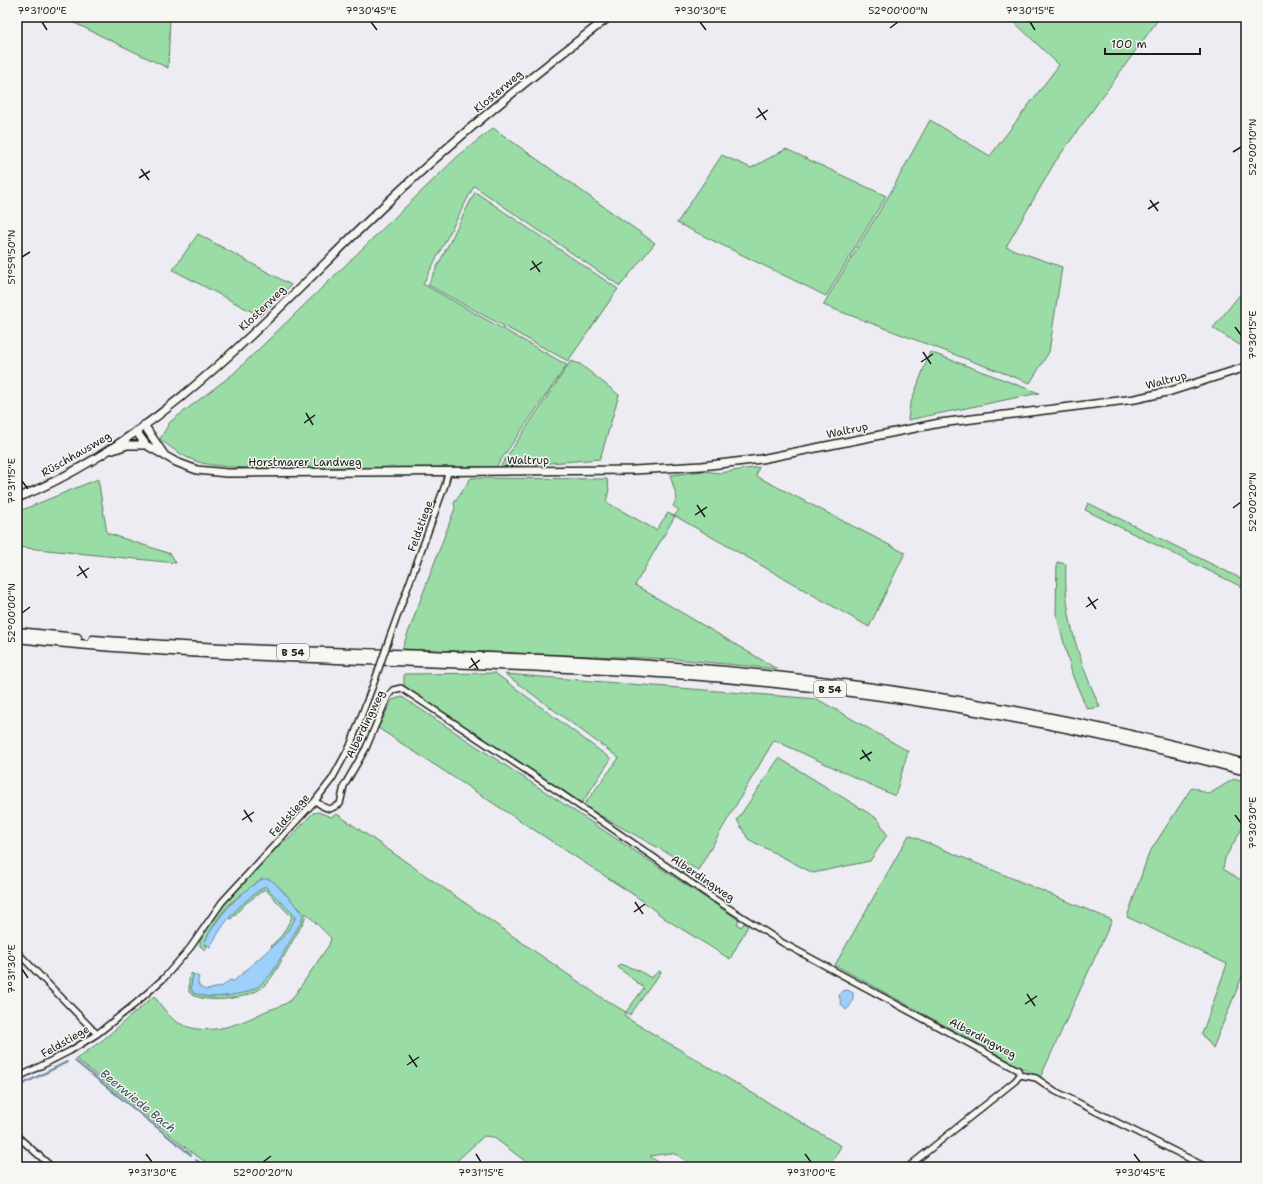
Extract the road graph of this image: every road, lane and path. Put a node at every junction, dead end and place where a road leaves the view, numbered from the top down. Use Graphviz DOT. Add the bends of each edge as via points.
graph roads {
  1 [pos="609,17"];
  2 [pos="1246,367"];
  3 [pos="144,425"];
  4 [pos="136,431"];
  5 [pos="146,445"];
  6 [pos="101,454"];
  7 [pos="165,456"];
  8 [pos="448,472"];
  9 [pos="17,498"];
  10 [pos="17,632"];
  11 [pos="17,638"];
  12 [pos="1246,764"];
  13 [pos="1246,771"];
  14 [pos="315,801"];
  15 [pos="17,952"];
  16 [pos="97,1034"];
  17 [pos="1020,1075"];
  18 [pos="17,1078"];
  19 [pos="17,1136"];
  20 [pos="52,1167"];
  21 [pos="908,1167"];
  22 [pos="1206,1167"];
  1 -- 3 [label="main road, Klosterweg" via="500,104 404,187 226,358"];
  2 -- 8 [label="main road, Waltrup" via="1179,389 1135,399 940,423 739,462 655,469"];
  3 -- 4 [label="main road, Rüschhausweg"];
  3 -- 7 [label="main road, Horstmarer Landweg"];
  4 -- 5 [label="main road, Horstmarer Landweg"];
  4 -- 6 [label="main road, Rüschhausweg"];
  5 -- 6 [label="main road" via="127,445"];
  5 -- 7 [label="main road, Horstmarer Landweg"];
  6 -- 9 [label="main road, Rüschhausweg" via="56,480"];
  7 -- 8 [label="main road, Horstmarer Landweg" via="197,470 227,474"];
  8 -- 14 [label="street, Feldstiege, bridge" via="346,756"];
  10 -- 12 [label="highway, B 54" via="221,649 485,656 673,667 819,680 1015,710 1147,738"];
  11 -- 13 [label="highway, B 54" via="192,653 609,670 793,684 1007,716 1136,743"];
  14 -- 16 [label="street, Feldstiege" via="222,902 190,948 164,978"];
  14 -- 17 [label="street, Alberdingweg" via="330,809 340,804 344,786 366,748 388,696 393,690 401,688 783,943 1012,1065"];
  15 -- 16 [label="street"];
  16 -- 18 [label="street, Feldstiege"];
  17 -- 21 [label="street, Alberdingweg"];
  17 -- 22 [label="street" via="1036,1078 1055,1091"];
  19 -- 20 [label="street"];
}
